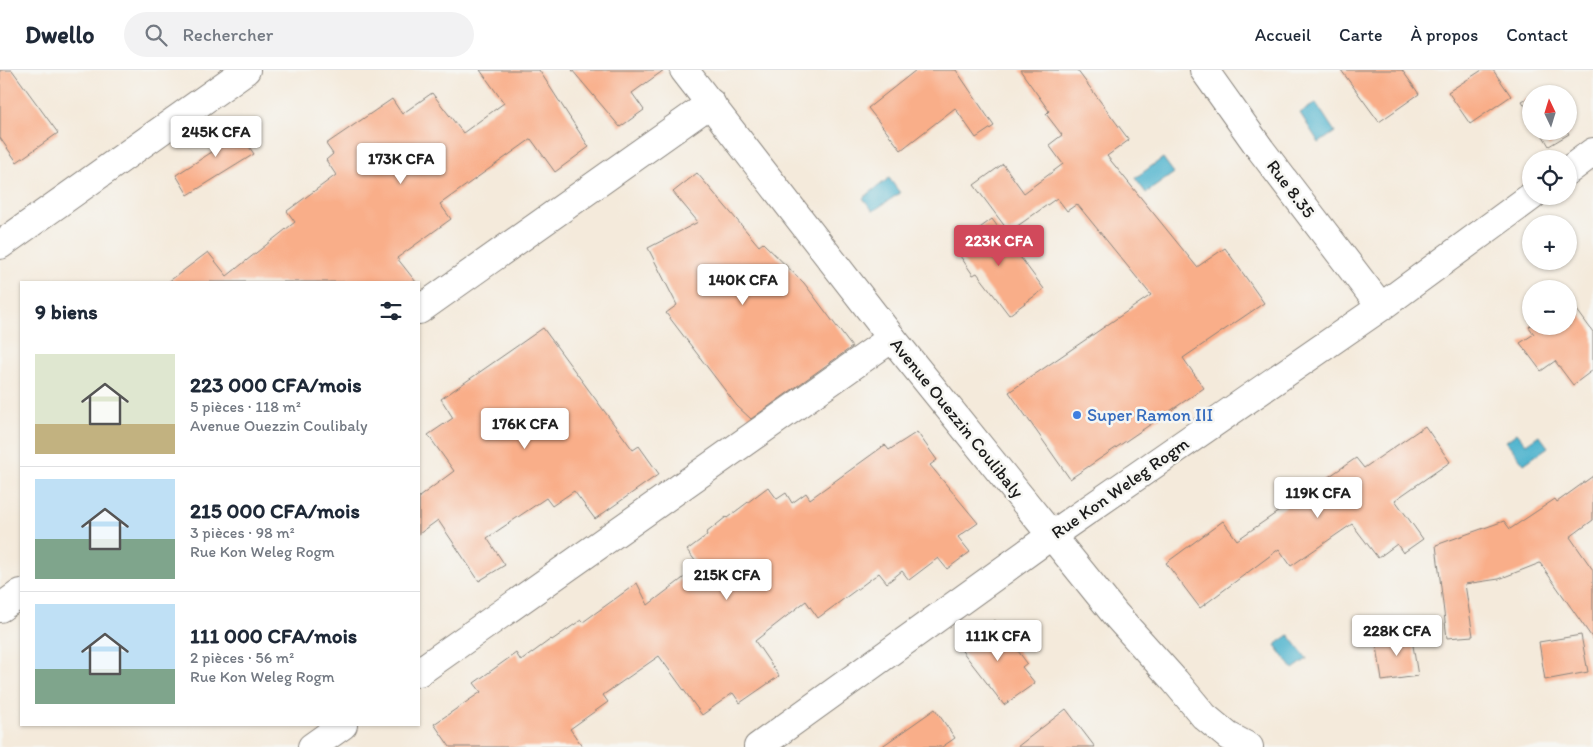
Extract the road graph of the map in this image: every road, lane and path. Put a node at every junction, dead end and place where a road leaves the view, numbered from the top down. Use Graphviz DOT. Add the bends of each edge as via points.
graph roads {
  1 [pos="246,70"];
  2 [pos="684,70"];
  3 [pos="1204,70"];
  4 [pos="711,103"];
  5 [pos="1593,152"];
  6 [pos="1577,164"];
  7 [pos="1522,203"];
  8 [pos="0,244"];
  9 [pos="1381,307"];
  10 [pos="420,309"];
  11 [pos="892,338"];
  12 [pos="1052,535"];
  13 [pos="20,593"];
  14 [pos="0,608"];
  15 [pos="420,671"];
  16 [pos="342,726"];
  17 [pos="312,747"];
  18 [pos="758,747"];
  19 [pos="1249,747"];
  1 -- 8 [label="street"];
  2 -- 4 [label="street, Avenue Ouezzin Coulibaly"];
  3 -- 9 [label="street, Rue 8.35"];
  4 -- 10 [label="street"];
  4 -- 11 [label="street, Avenue Ouezzin Coulibaly"];
  5 -- 6 [label="street"];
  7 -- 9 [label="street, Rue Kon Weleg Rogm"];
  9 -- 12 [label="street, Rue Kon Weleg Rogm"];
  11 -- 12 [label="street, Avenue Ouezzin Coulibaly"];
  11 -- 15 [label="street"];
  12 -- 18 [label="street, Rue Kon Weleg Rogm"];
  12 -- 19 [label="street, Avenue Ouezzin Coulibaly" via="1115,614 1204,716 1228,736"];
  13 -- 14 [label="street"];
  16 -- 17 [label="street"];
}
